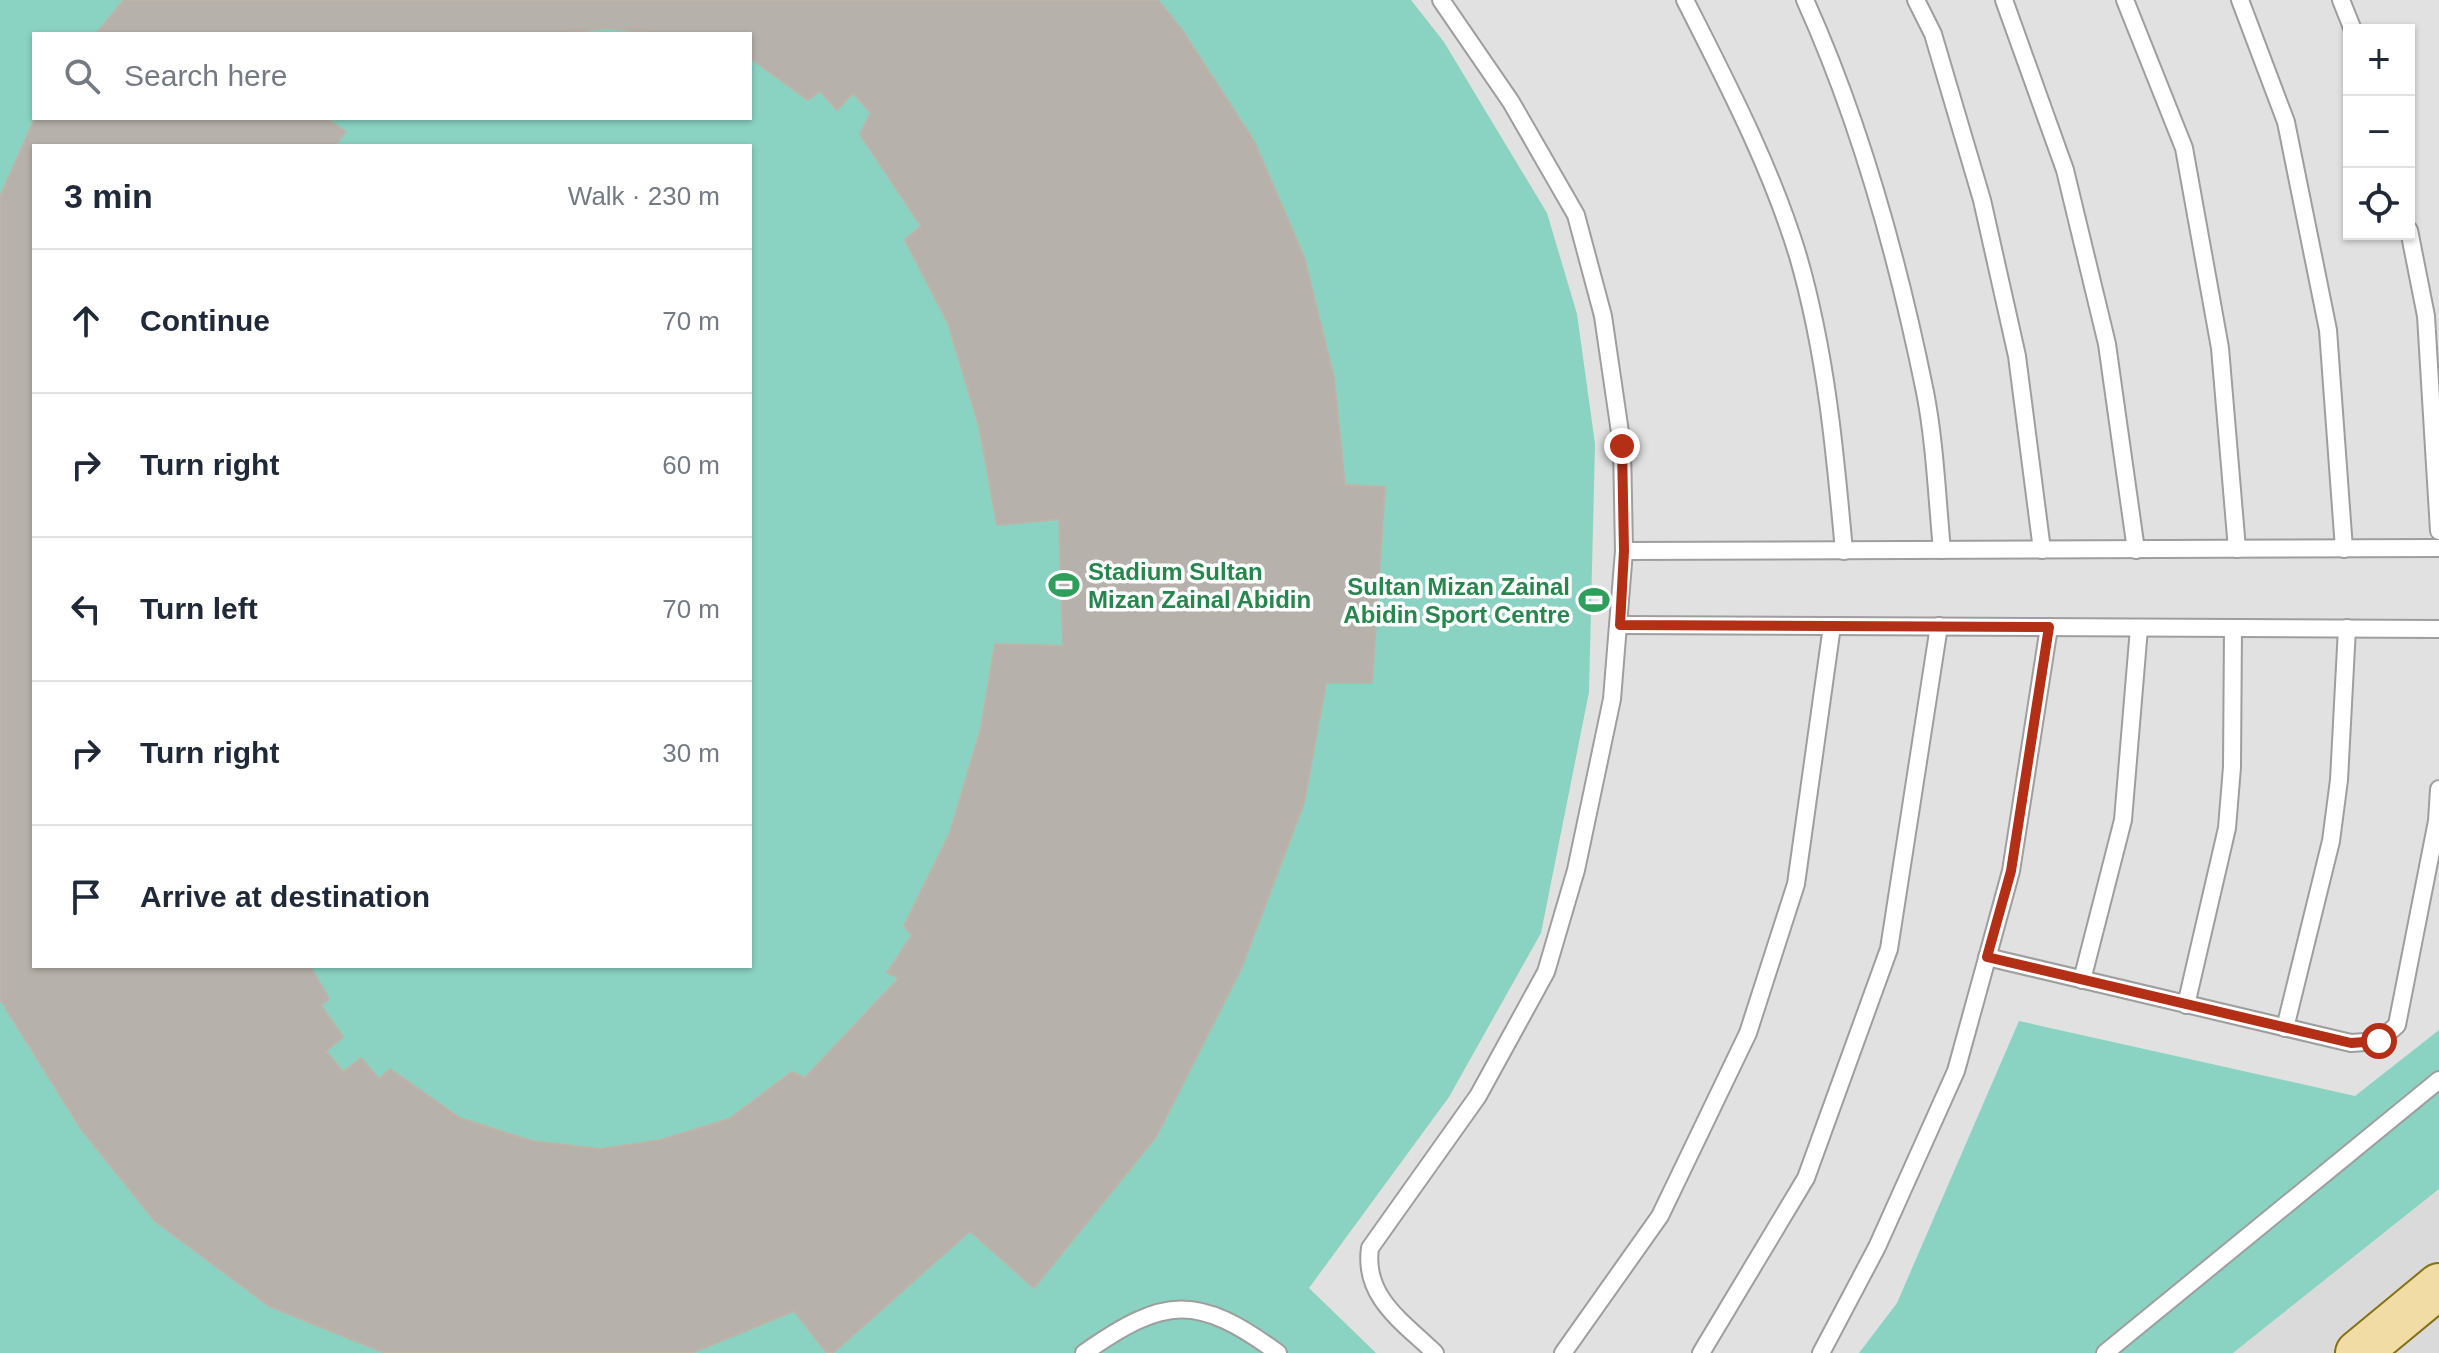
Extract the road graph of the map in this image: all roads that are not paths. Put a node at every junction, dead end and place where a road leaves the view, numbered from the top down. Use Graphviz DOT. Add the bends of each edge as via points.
graph roads {
  1 [pos="1441,0"];
  2 [pos="1685,0"];
  3 [pos="1805,0"];
  4 [pos="1916,0"];
  5 [pos="2125,0"];
  6 [pos="2240,0"];
  7 [pos="2341,0"];
  8 [pos="2009,2"];
  9 [pos="2351,24"];
  10 [pos="2411,240"];
  11 [pos="2439,531"];
  12 [pos="2439,548"];
  13 [pos="2237,549"];
  14 [pos="2344,549"];
  15 [pos="1942,550"];
  16 [pos="2042,550"];
  17 [pos="2136,550"];
  18 [pos="1624,551"];
  19 [pos="1844,551"];
  20 [pos="1620,625"];
  21 [pos="1832,626"];
  22 [pos="1939,626"];
  23 [pos="2049,627"];
  24 [pos="2139,628"];
  25 [pos="2233,628"];
  26 [pos="2347,628"];
  27 [pos="2439,629"];
  28 [pos="2439,789"];
  29 [pos="1987,957"];
  30 [pos="2082,980"];
  31 [pos="2186,1005"];
  32 [pos="2285,1028"];
  33 [pos="2439,1080"];
  34 [pos="2439,1286"];
  35 [pos="1084,1353"];
  36 [pos="1278,1353"];
  37 [pos="1435,1353"];
  38 [pos="1563,1353"];
  39 [pos="1701,1353"];
  40 [pos="1821,1353"];
  41 [pos="2105,1353"];
  42 [pos="2358,1353"];
  1 -- 18 [label="lane" via="1511,102 1576,215 1607,345 1622,446"];
  2 -- 19 [label="lane" via="1749,129 1798,256 1831,401"];
  3 -- 15 [label="lane" via="1834,63 1887,232 1925,394"];
  4 -- 16 [label="lane" via="1933,34 1982,200 2017,356"];
  5 -- 13 [label="lane" via="2184,148 2220,348"];
  6 -- 14 [label="lane" via="2286,122 2328,330"];
  7 -- 9 [label="lane"];
  8 -- 17 [label="lane" via="2065,170 2104,330"];
  10 -- 11 [label="lane" via="2426,316"];
  12 -- 14 [label="lane"];
  13 -- 14 [label="lane"];
  13 -- 17 [label="lane"];
  15 -- 16 [label="lane"];
  15 -- 19 [label="lane"];
  16 -- 17 [label="lane"];
  18 -- 19 [label="lane"];
  18 -- 20 [label="lane"];
  20 -- 21 [label="lane"];
  20 -- 37 [label="lane" via="1612,699 1576,870 1546,972 1478,1096 1370,1248 1367,1270 1376,1292"];
  21 -- 22 [label="lane"];
  21 -- 38 [label="lane" via="1796,884 1748,1033 1660,1216"];
  22 -- 23 [label="lane"];
  22 -- 39 [label="lane" via="1889,949 1806,1178"];
  23 -- 24 [label="lane"];
  23 -- 29 [label="lane" via="2011,871"];
  24 -- 25 [label="lane"];
  24 -- 30 [label="lane" via="2123,820"];
  25 -- 26 [label="lane"];
  25 -- 31 [label="lane" via="2227,828"];
  26 -- 27 [label="lane"];
  26 -- 32 [label="lane" via="2331,841"];
  28 -- 32 [label="lane" via="2397,1025 2379,1041 2351,1043"];
  29 -- 30 [label="lane"];
  29 -- 40 [label="lane" via="1956,1071 1877,1247"];
  30 -- 31 [label="lane"];
  31 -- 32 [label="lane"];
  33 -- 41 [label="lane"];
  34 -- 42 [label="main road"];
  35 -- 36 [label="lane" via="1157,1310 1204,1310 1245,1329"];
}
